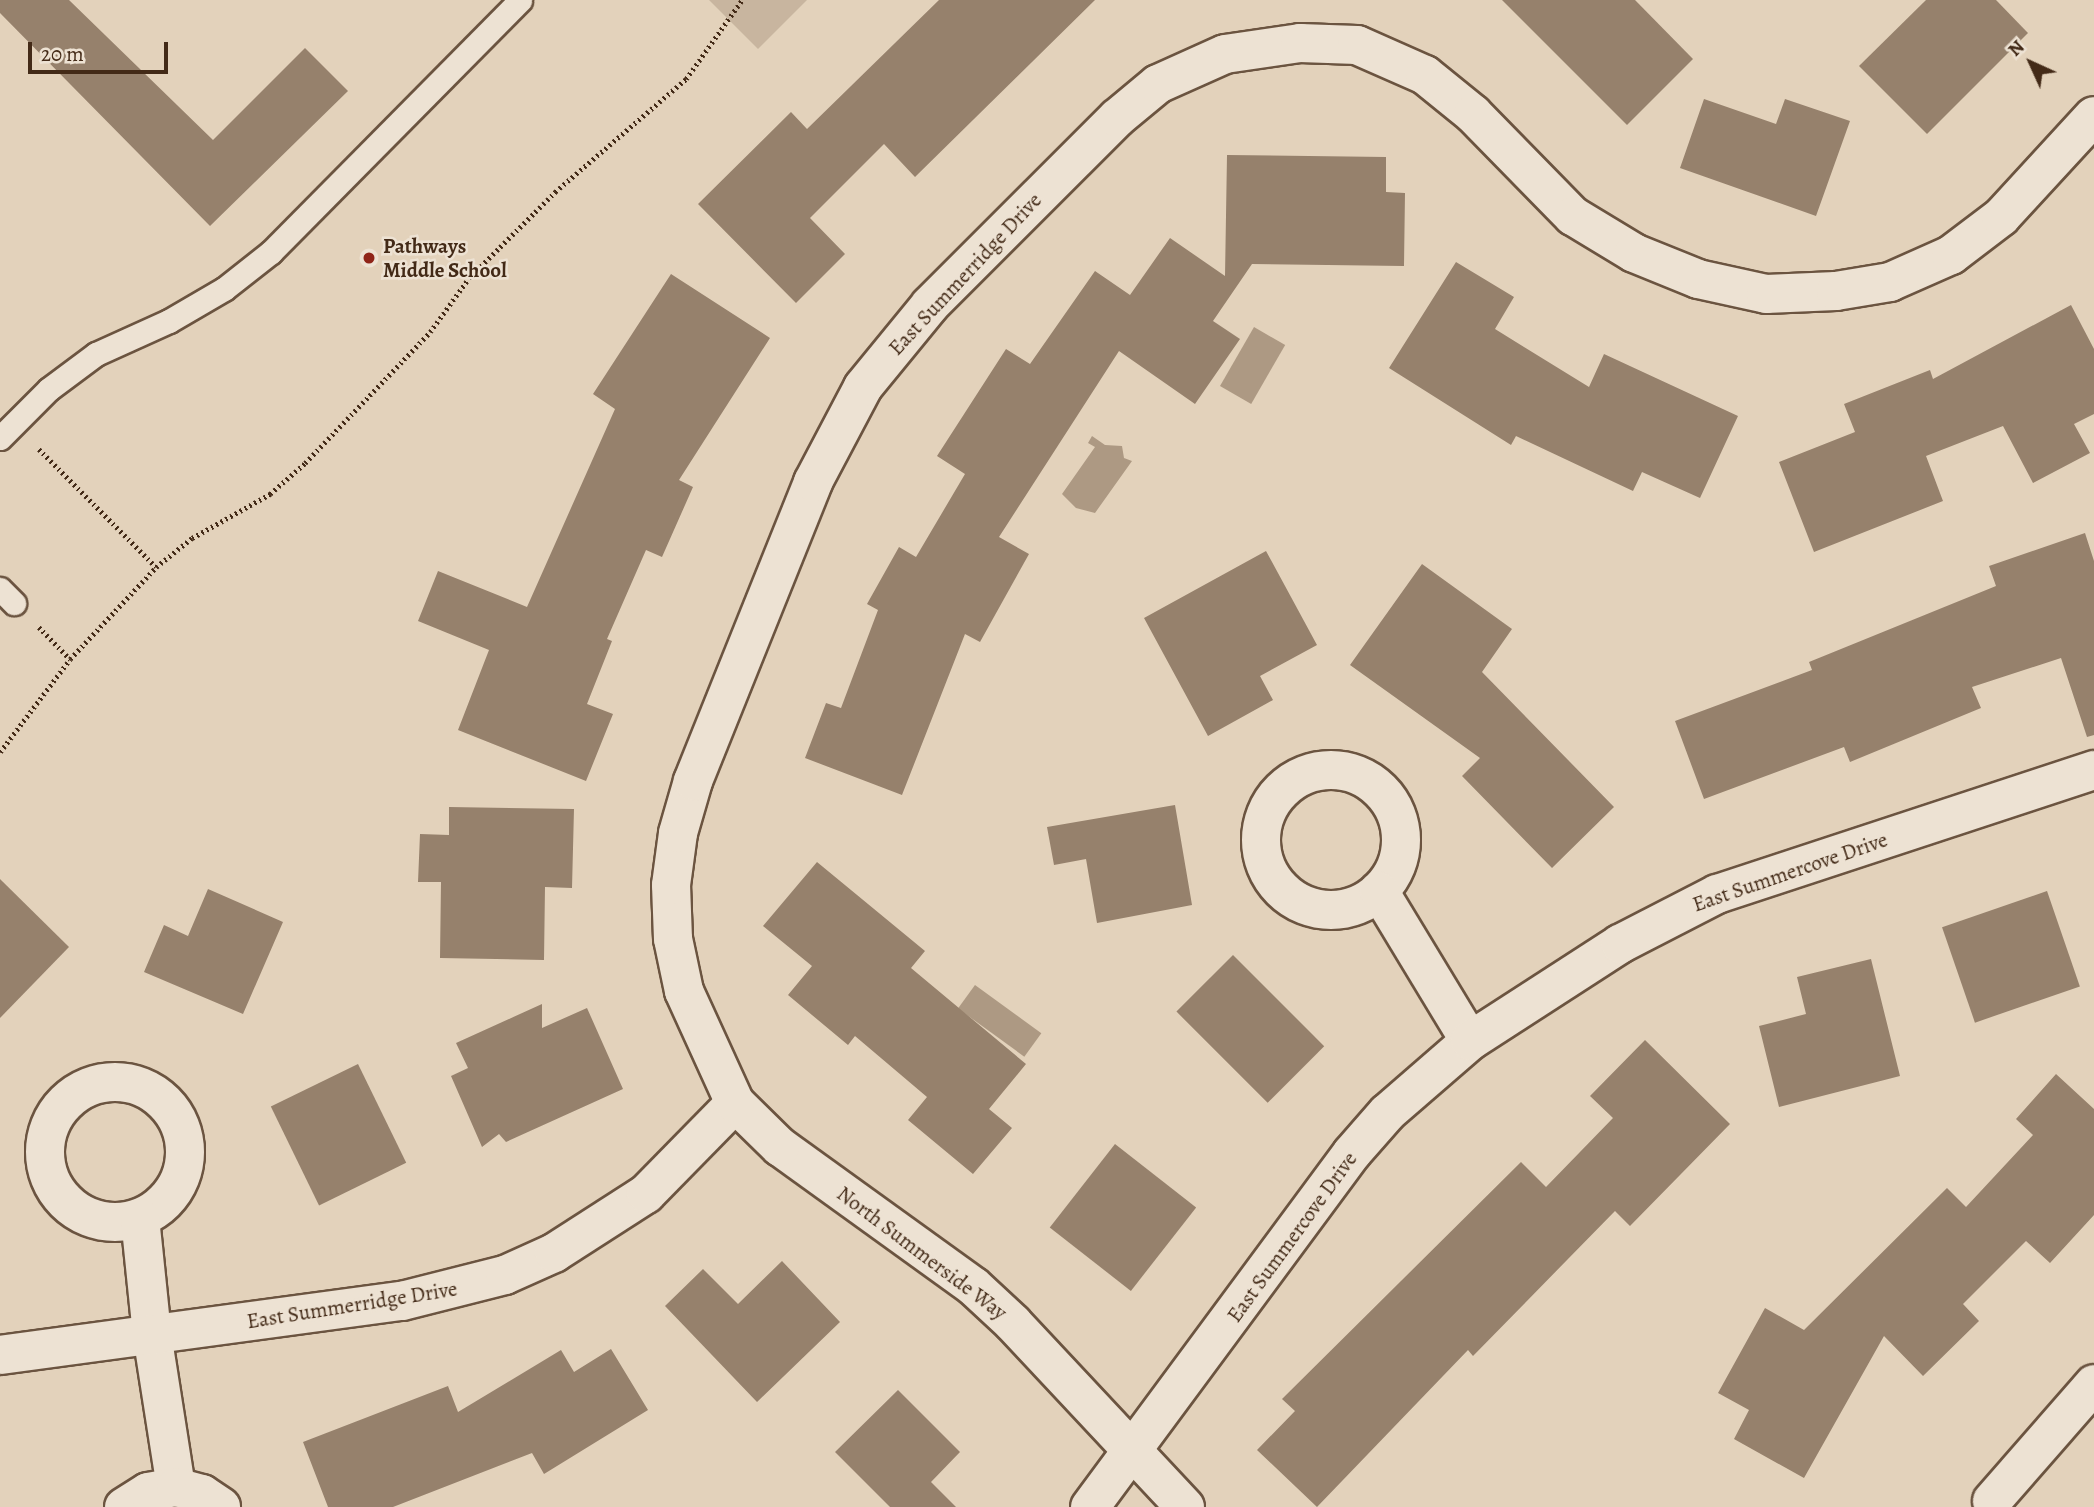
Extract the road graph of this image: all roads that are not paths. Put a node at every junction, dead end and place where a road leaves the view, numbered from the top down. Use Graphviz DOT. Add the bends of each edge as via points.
graph roads {
  1 [pos="520,0"];
  2 [pos="2094,116"];
  3 [pos="7,431"];
  4 [pos="2094,770"];
  5 [pos="1379,891"];
  6 [pos="1470,1041"];
  7 [pos="735,1102"];
  8 [pos="140,1218"];
  9 [pos="152,1334"];
  10 [pos="0,1355"];
  11 [pos="2094,1384"];
  12 [pos="1135,1452"];
  13 [pos="176,1488"];
  14 [pos="1992,1501"];
  15 [pos="124,1507"];
  16 [pos="221,1507"];
  17 [pos="1090,1507"];
  18 [pos="1185,1507"];
  1 -- 3 [label="lane" via="271,252 224,289 169,321 96,354 49,390"];
  2 -- 7 [label="street, East Summerridge Drive" via="2001,217 1951,255 1890,282 1836,291 1766,294 1698,279 1634,253 1573,216 1473,114 1425,75 1357,45 1300,43 1225,54 1158,84 1117,118 930,305 863,387 813,482 693,781 677,832 672,872 673,939 684,991"];
  4 -- 6 [label="street, East Summercove Drive" via="1717,894 1620,944"];
  5 -- 6 [label="street"];
  6 -- 12 [label="street, East Summercove Drive" via="1397,1104 1352,1153"];
  7 -- 9 [label="street, East Summerridge Drive" via="646,1194 578,1240 505,1275 402,1301"];
  7 -- 12 [label="street, North Summerside Way" via="780,1147 973,1286"];
  8 -- 9 [label="street"];
  9 -- 10 [label="street, East Summerridge Drive"];
  9 -- 13 [label="street"];
  11 -- 14 [label="street"];
  12 -- 17 [label="street, East Summercove Drive"];
  12 -- 18 [label="street, North Summerside Way"];
  13 -- 15 [label="street" via="148,1492"];
  13 -- 16 [label="street" via="202,1493"];
}
